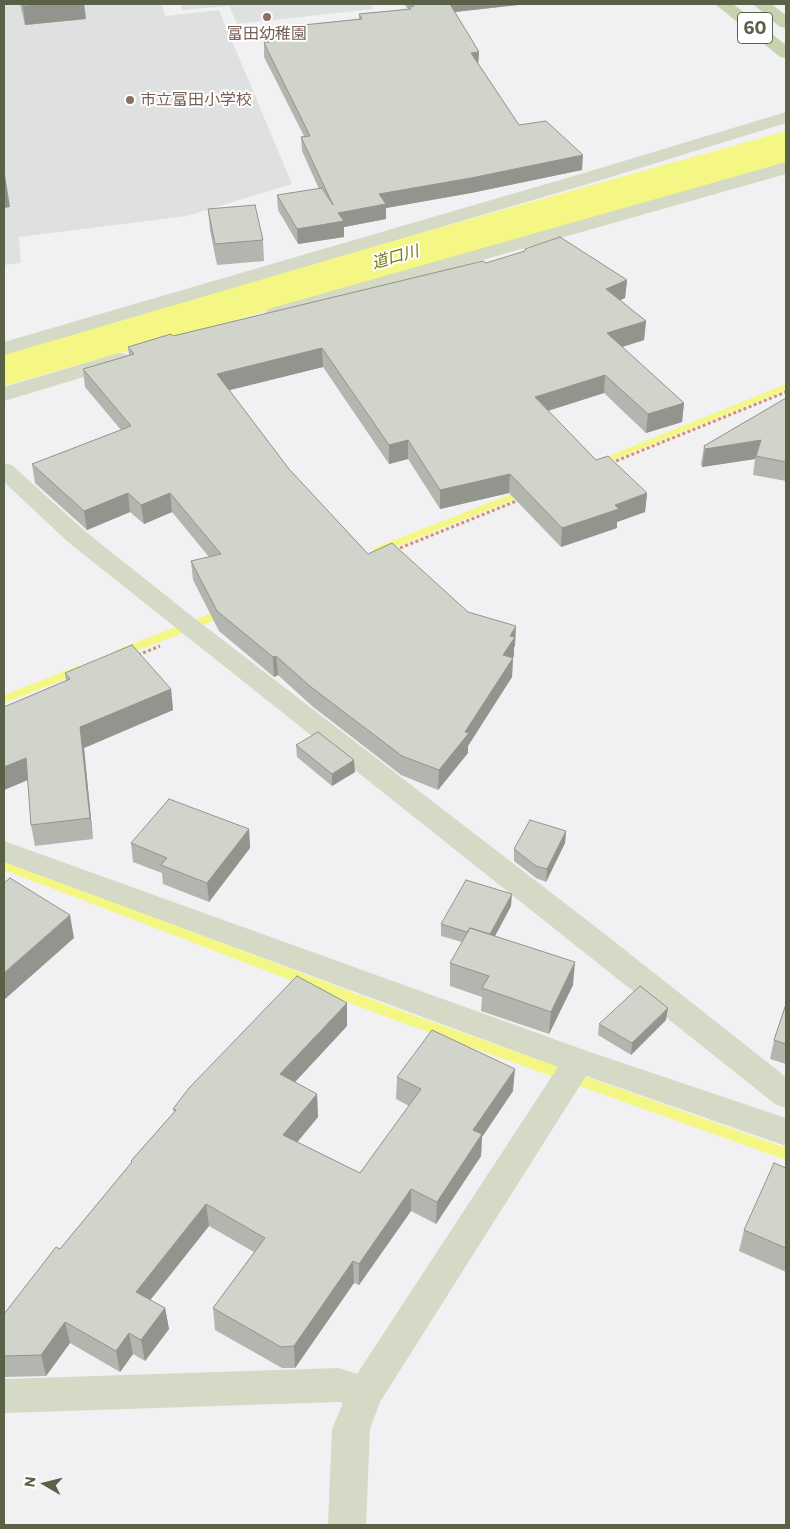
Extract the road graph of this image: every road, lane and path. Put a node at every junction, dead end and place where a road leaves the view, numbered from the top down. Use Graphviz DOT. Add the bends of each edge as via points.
graph roads {
  1 [pos="723,4"];
  2 [pos="761,4"];
  3 [pos="786,23"];
  4 [pos="786,53"];
  5 [pos="786,117"];
  6 [pos="786,168"];
  7 [pos="256,318"];
  8 [pos="4,349"];
  9 [pos="142,352"];
  10 [pos="786,392"];
  11 [pos="4,394"];
  12 [pos="602,467"];
  13 [pos="4,470"];
  14 [pos="528,497"];
  15 [pos="390,553"];
  16 [pos="191,627"];
  17 [pos="132,658"];
  18 [pos="4,851"];
  19 [pos="573,1072"];
  20 [pos="786,1096"];
  21 [pos="786,1132"];
  22 [pos="365,1393"];
  23 [pos="4,1396"];
  24 [pos="347,1525"];
  1 -- 4 [label="main road, 60"];
  2 -- 3 [label="main road, 60"];
  5 -- 8 [label="street"];
  6 -- 7 [label="street"];
  9 -- 11 [label="street"];
  10 -- 12 [label="path"];
  13 -- 16 [label="street" via="77,536"];
  14 -- 15 [label="path"];
  16 -- 17 [label="path"];
  16 -- 20 [label="street"];
  18 -- 19 [label="street"];
  19 -- 21 [label="street"];
  19 -- 22 [label="street"];
  22 -- 23 [label="street" via="339,1384"];
  22 -- 24 [label="street" via="351,1430"];
}
